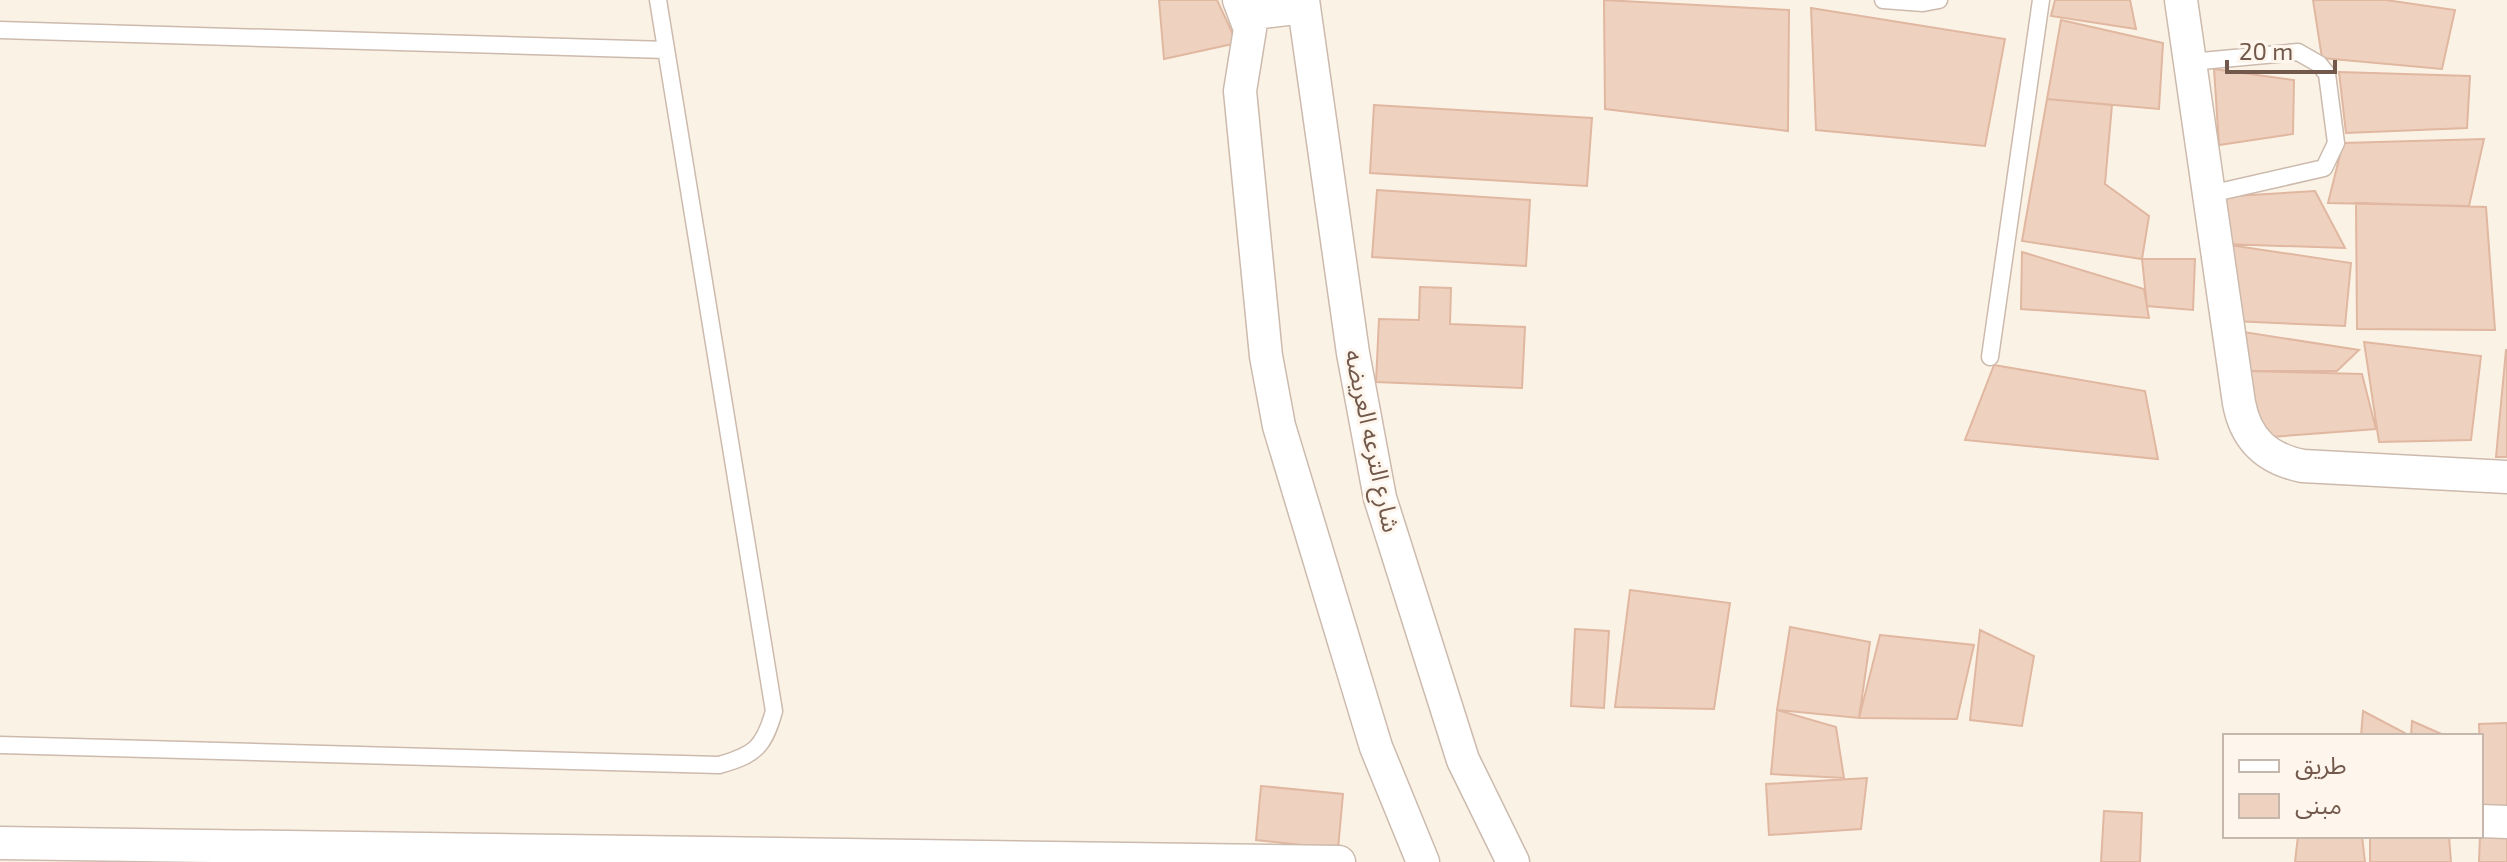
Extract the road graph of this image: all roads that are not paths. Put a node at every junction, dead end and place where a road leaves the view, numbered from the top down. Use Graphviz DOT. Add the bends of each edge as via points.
graph roads {
  1 [pos="658,0"];
  2 [pos="1883,0"];
  3 [pos="1939,0"];
  4 [pos="2041,0"];
  5 [pos="2181,0"];
  6 [pos="1304,3"];
  7 [pos="1242,7"];
  8 [pos="0,30"];
  9 [pos="666,50"];
  10 [pos="2190,62"];
  11 [pos="2210,194"];
  12 [pos="1990,357"];
  13 [pos="2507,477"];
  14 [pos="0,745"];
  15 [pos="2483,821"];
  16 [pos="2507,822"];
  17 [pos="0,843"];
  18 [pos="218,853"];
  19 [pos="1339,862"];
  20 [pos="1423,862"];
  21 [pos="1513,862"];
  1 -- 9 [label="lane"];
  2 -- 3 [label="lane"];
  4 -- 12 [label="lane"];
  5 -- 10 [label="street"];
  6 -- 7 [label="street"];
  6 -- 21 [label="street, شارع الترعه العريضه" via="1353,353 1380,498 1463,760"];
  7 -- 20 [label="street" via="1250,29 1240,91 1266,356 1279,426 1376,747"];
  8 -- 9 [label="lane"];
  9 -- 14 [label="lane" via="774,711 767,738 746,758 719,765"];
  10 -- 11 [label="street"];
  10 -- 11 [label="lane" via="2298,52 2327,74 2336,143 2324,168"];
  11 -- 13 [label="street" via="2242,419 2257,445 2271,456 2303,466"];
  15 -- 16 [label="street"];
  17 -- 18 [label="street"];
  18 -- 19 [label="street"];
}
